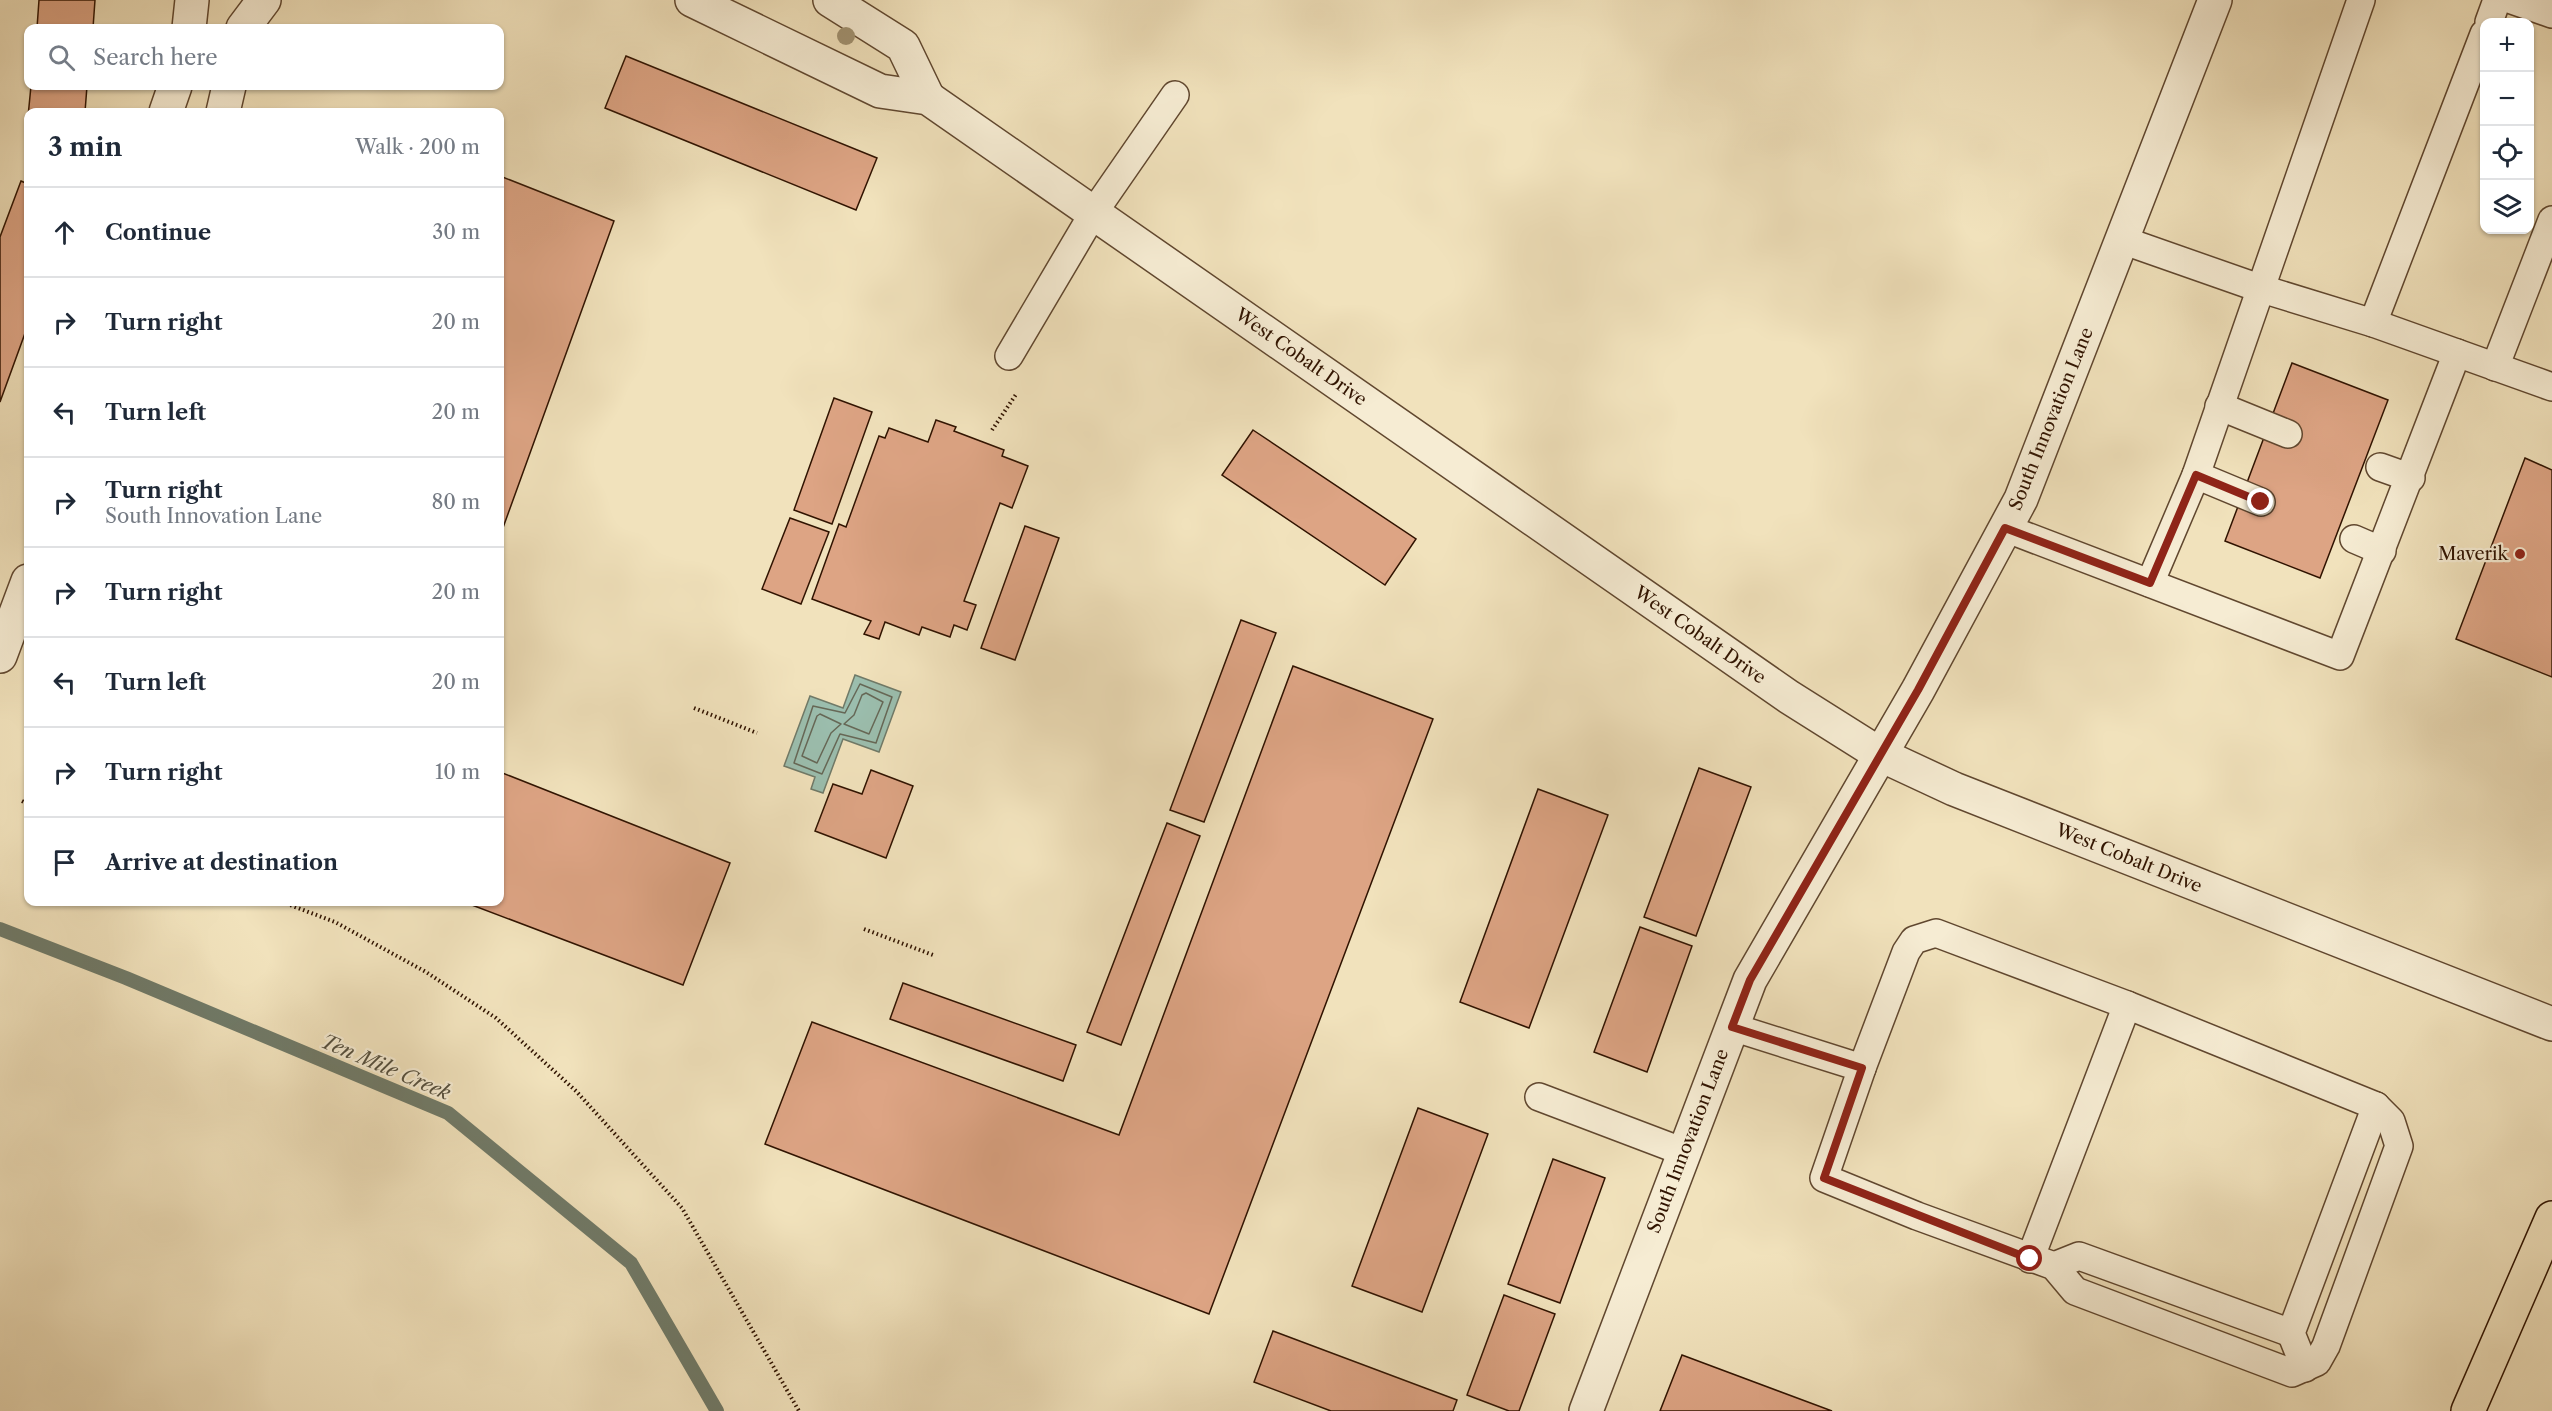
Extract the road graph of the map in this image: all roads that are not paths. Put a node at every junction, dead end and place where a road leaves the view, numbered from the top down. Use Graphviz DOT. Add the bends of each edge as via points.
graph roads {
  1 [pos="192,0"];
  2 [pos="264,0"];
  3 [pos="692,0"];
  4 [pos="830,0"];
  5 [pos="2215,0"];
  6 [pos="2361,0"];
  7 [pos="2497,0"];
  8 [pos="2512,0"];
  9 [pos="2552,14"];
  10 [pos="2490,18"];
  11 [pos="189,24"];
  12 [pos="246,24"];
  13 [pos="2480,44"];
  14 [pos="174,90"];
  15 [pos="228,90"];
  16 [pos="1175,95"];
  17 [pos="928,98"];
  18 [pos="167,108"];
  19 [pos="224,108"];
  20 [pos="1094,212"];
  21 [pos="2552,220"];
  22 [pos="2122,240"];
  23 [pos="2259,288"];
  24 [pos="2373,323"];
  25 [pos="2457,353"];
  26 [pos="1009,356"];
  27 [pos="2494,367"];
  28 [pos="2552,387"];
  29 [pos="2219,406"];
  30 [pos="2288,434"];
  31 [pos="2380,466"];
  32 [pos="2196,475"];
  33 [pos="2410,478"];
  34 [pos="2261,502"];
  35 [pos="2005,528"];
  36 [pos="2354,539"];
  37 [pos="2382,551"];
  38 [pos="2150,583"];
  39 [pos="19,599"];
  40 [pos="0,656"];
  41 [pos="1881,755"];
  42 [pos="2127,1005"];
  43 [pos="2552,1024"];
  44 [pos="1732,1027"];
  45 [pos="1862,1068"];
  46 [pos="1539,1097"];
  47 [pos="2376,1106"];
  48 [pos="1684,1152"];
  49 [pos="2552,1218"];
  50 [pos="2042,1263"];
  51 [pos="2165,1287"];
  52 [pos="2152,1321"];
  53 [pos="2291,1333"];
  54 [pos="2305,1368"];
  55 [pos="1586,1411"];
  56 [pos="2468,1411"];
  1 -- 11 [label="street"];
  2 -- 12 [label="street"];
  3 -- 17 [label="street, West Cobalt Drive" via="880,91"];
  4 -- 17 [label="street, West Cobalt Drive" via="903,46"];
  5 -- 22 [label="street, South Innovation Lane"];
  6 -- 23 [label="lane"];
  7 -- 10 [label="lane"];
  8 -- 9 [label="lane"];
  13 -- 24 [label="lane"];
  14 -- 18 [label="street"];
  15 -- 19 [label="street"];
  16 -- 20 [label="lane"];
  17 -- 20 [label="street, West Cobalt Drive"];
  20 -- 26 [label="lane"];
  20 -- 41 [label="street, West Cobalt Drive" via="1789,697"];
  21 -- 27 [label="lane"];
  22 -- 23 [label="lane"];
  22 -- 35 [label="street, South Innovation Lane" via="2021,499"];
  23 -- 24 [label="lane"];
  23 -- 29 [label="lane"];
  24 -- 25 [label="lane"];
  25 -- 27 [label="lane"];
  25 -- 33 [label="lane"];
  27 -- 28 [label="lane"];
  29 -- 30 [label="lane"];
  29 -- 32 [label="lane"];
  31 -- 33 [label="lane"];
  32 -- 34 [label="lane"];
  32 -- 38 [label="lane"];
  33 -- 37 [label="lane"];
  35 -- 38 [label="lane"];
  35 -- 41 [label="street, South Innovation Lane"];
  36 -- 37 [label="lane"];
  37 -- 38 [label="lane" via="2340,656"];
  39 -- 40 [label="street"];
  41 -- 43 [label="street, West Cobalt Drive" via="1954,789"];
  41 -- 44 [label="street, South Innovation Lane" via="1750,980"];
  42 -- 45 [label="lane" via="1936,933 1914,940 1906,952"];
  42 -- 47 [label="lane"];
  42 -- 50 [label="lane"];
  44 -- 45 [label="lane"];
  44 -- 48 [label="street, South Innovation Lane"];
  45 -- 50 [label="lane" via="1824,1178"];
  46 -- 48 [label="lane"];
  47 -- 53 [label="lane"];
  47 -- 54 [label="lane" via="2391,1121 2399,1146 2326,1346 2317,1362"];
  48 -- 55 [label="street, South Innovation Lane"];
  49 -- 56 [label="main road"];
  50 -- 51 [label="lane" via="2079,1256"];
  50 -- 52 [label="lane" via="2075,1291"];
  51 -- 52 [label="lane"];
  51 -- 53 [label="lane"];
  52 -- 54 [label="lane" via="2292,1373"];
  53 -- 54 [label="lane"];
}
